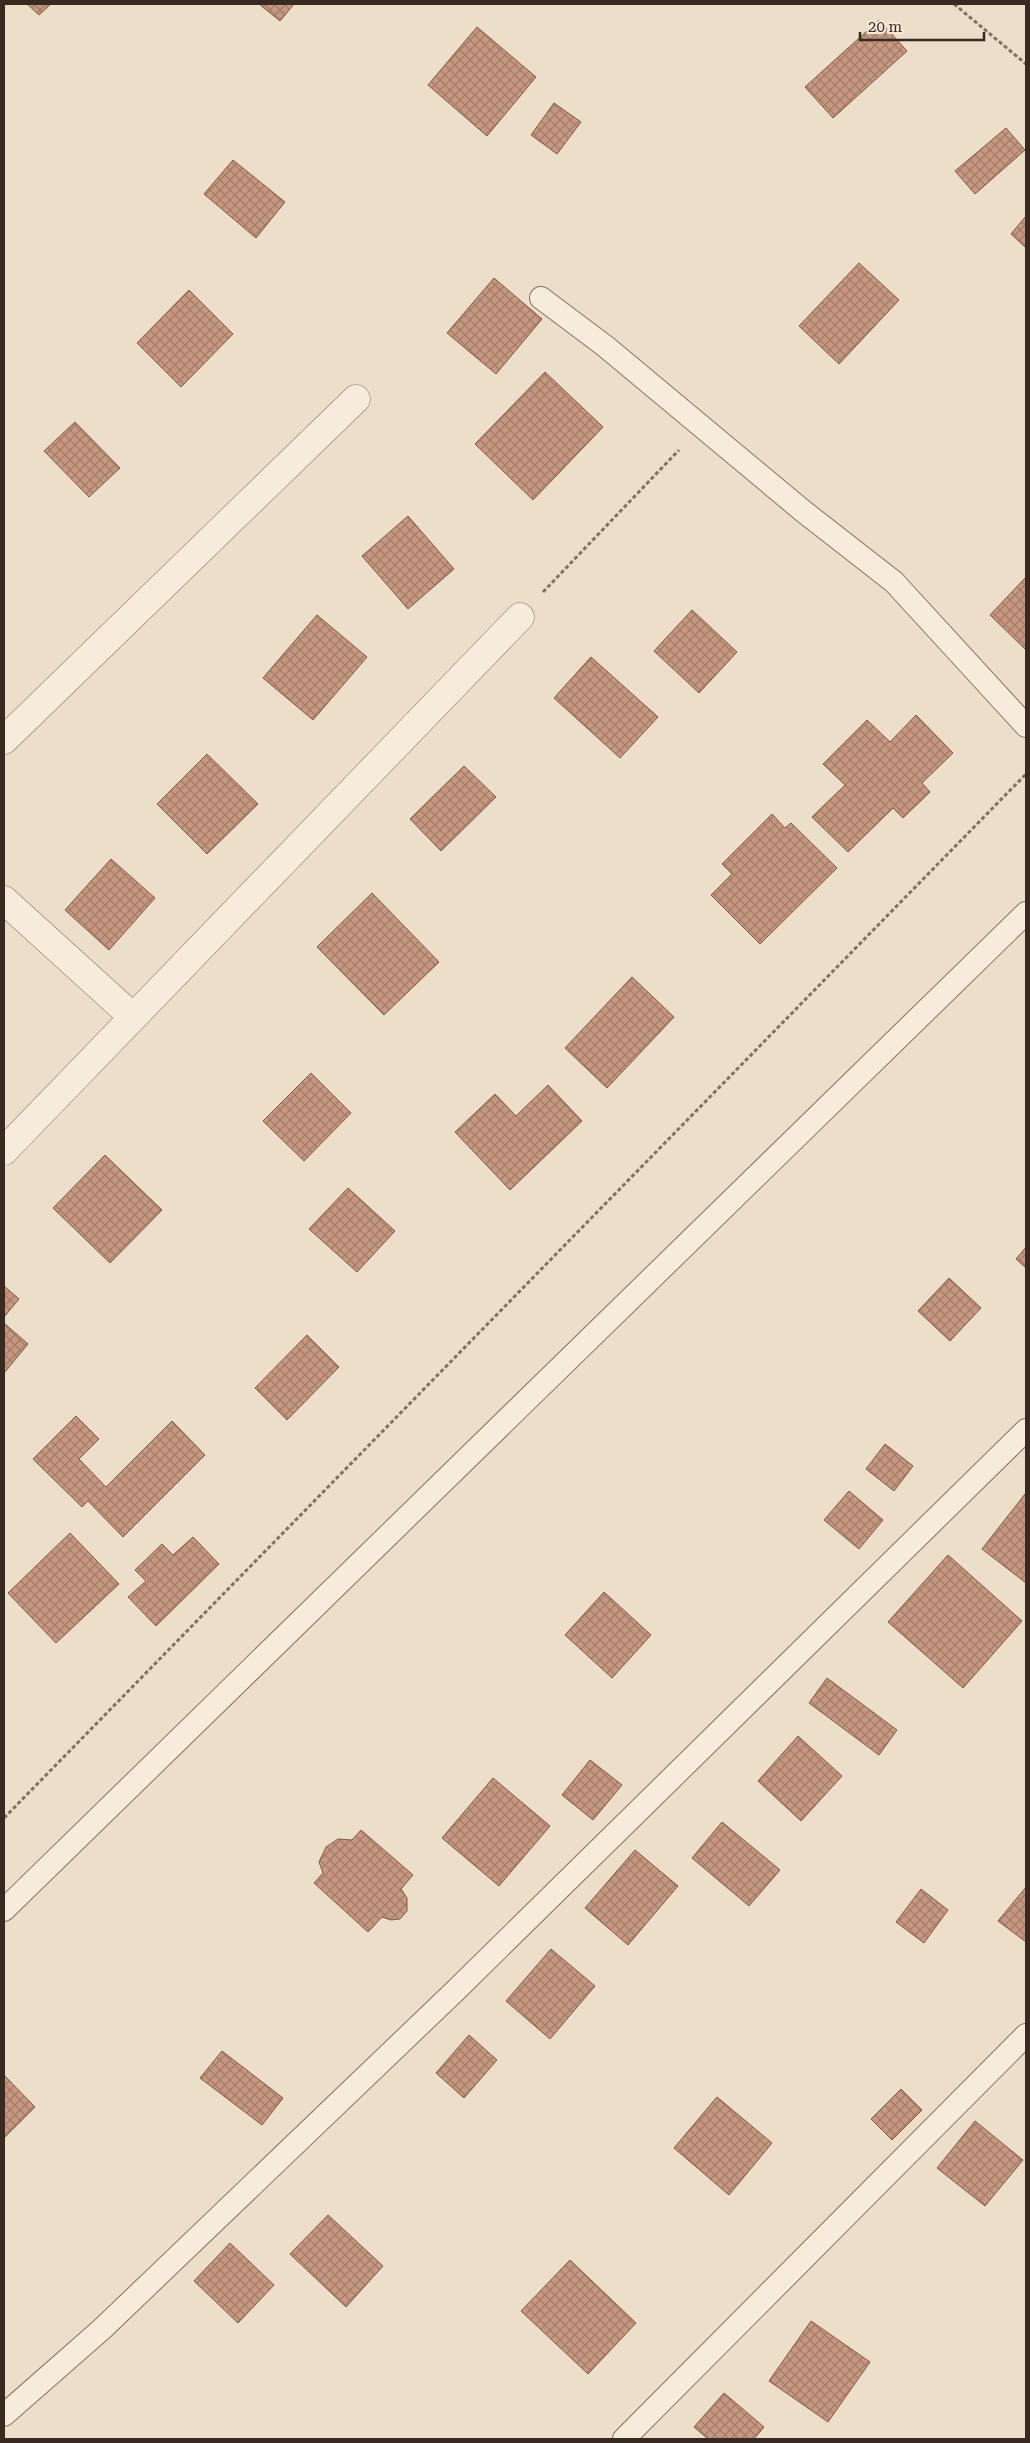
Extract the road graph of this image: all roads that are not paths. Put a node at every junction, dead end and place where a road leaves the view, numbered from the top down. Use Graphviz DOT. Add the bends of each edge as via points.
graph roads {
  1 [pos="541,298"];
  2 [pos="356,399"];
  3 [pos="520,616"];
  4 [pos="1026,726"];
  5 [pos="4,740"];
  6 [pos="4,900"];
  7 [pos="1026,912"];
  8 [pos="133,1017"];
  9 [pos="4,1151"];
  10 [pos="1026,1430"];
  11 [pos="4,1910"];
  12 [pos="1026,2035"];
  13 [pos="4,2415"];
  14 [pos="624,2439"];
  1 -- 4 [label="lane" via="605,346 894,582"];
  2 -- 5 [label="street"];
  3 -- 8 [label="street"];
  6 -- 8 [label="street"];
  7 -- 11 [label="lane"];
  8 -- 9 [label="street"];
  10 -- 13 [label="lane" via="446,1998 102,2328"];
  12 -- 14 [label="lane"];
}
